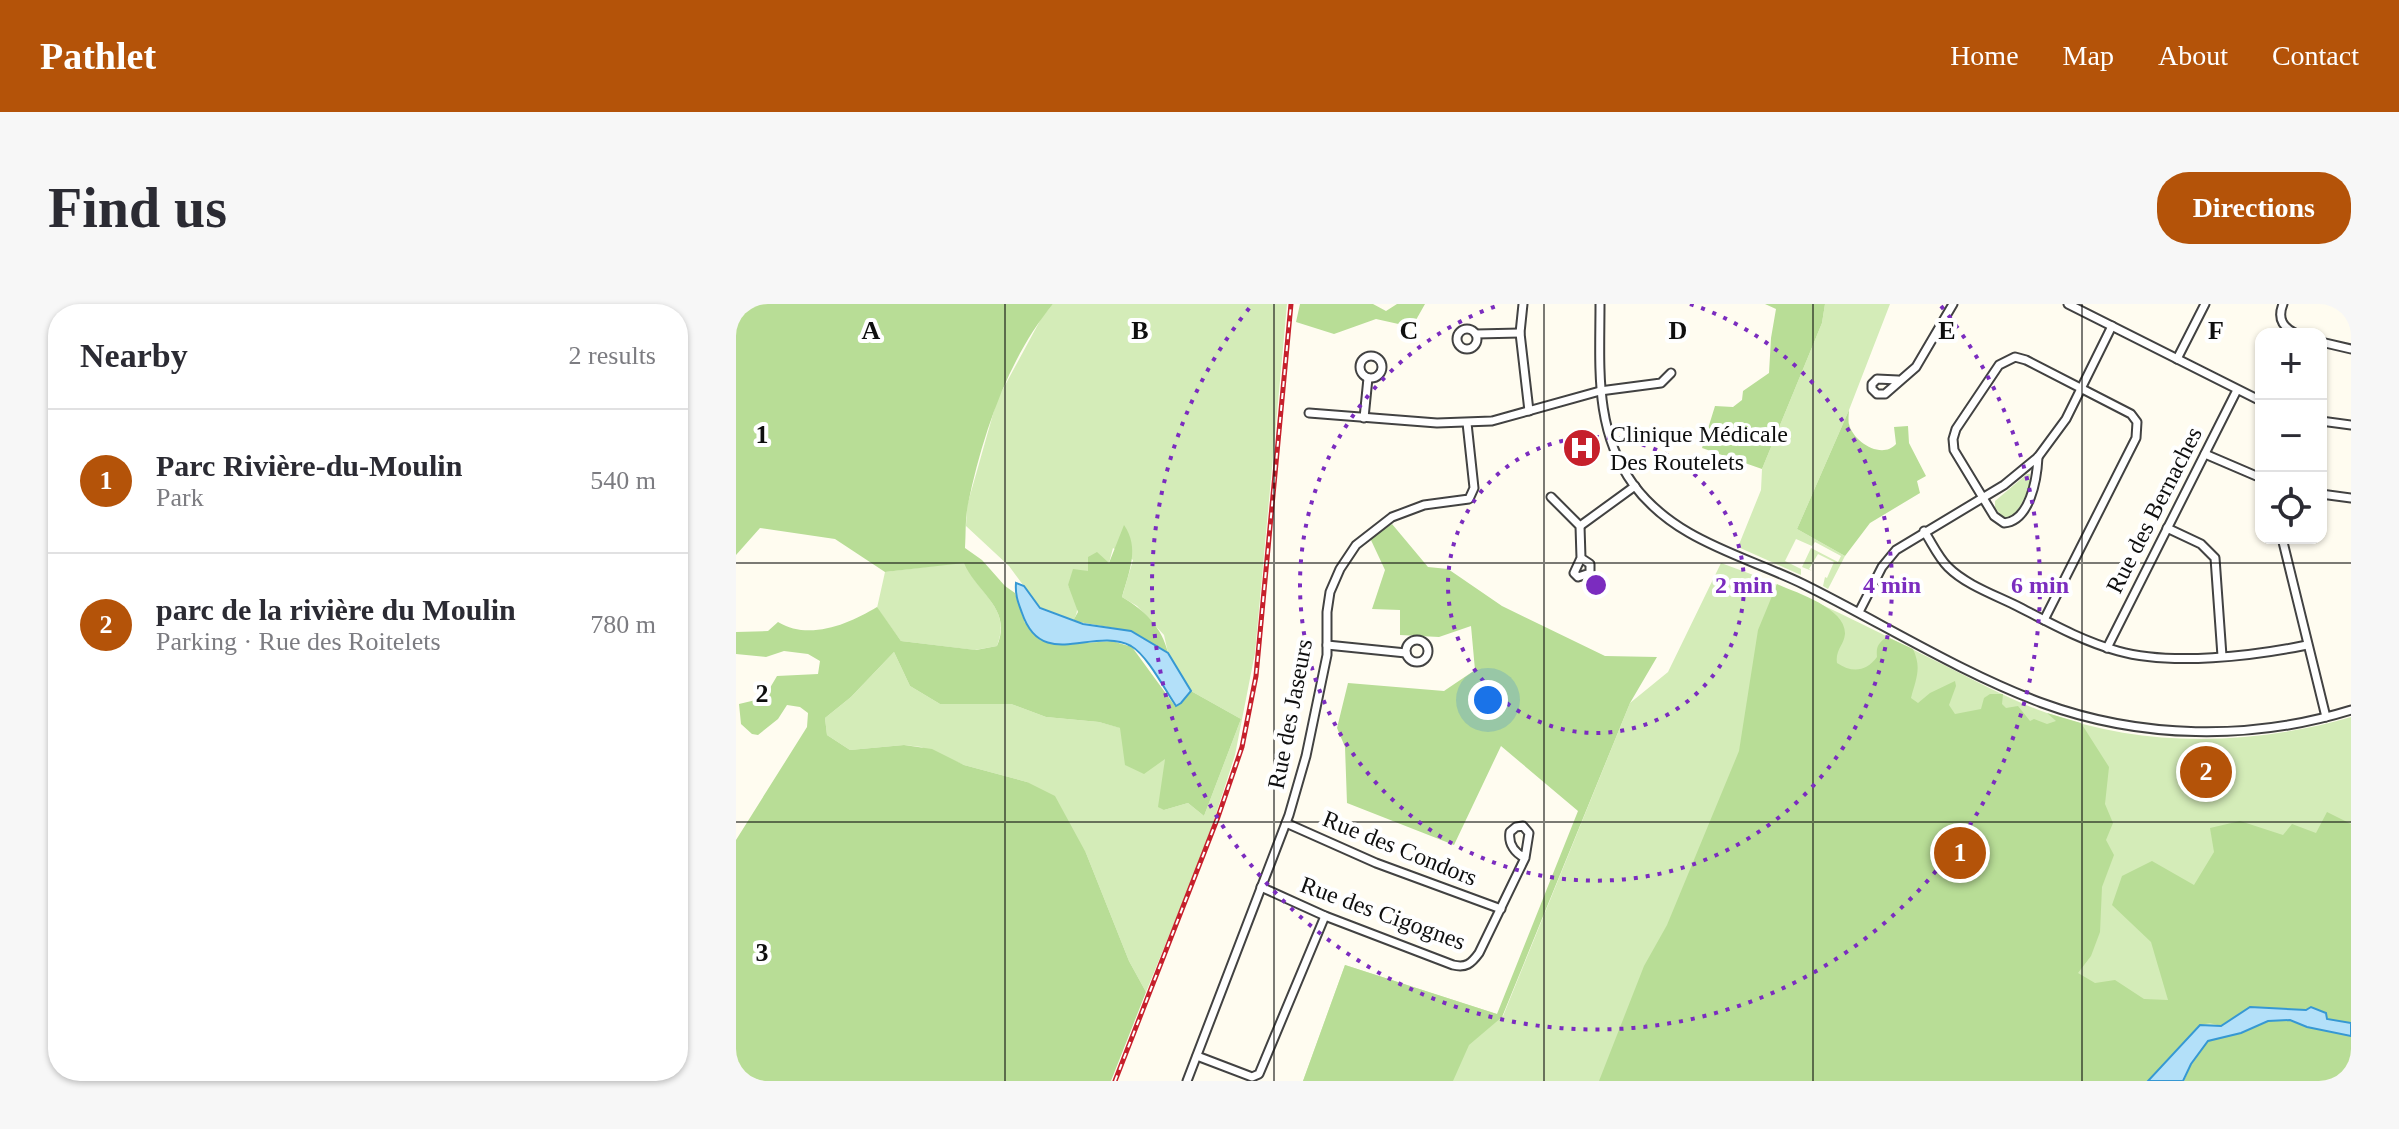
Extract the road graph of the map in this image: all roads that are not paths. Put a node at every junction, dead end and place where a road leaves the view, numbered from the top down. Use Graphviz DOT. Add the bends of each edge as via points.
graph roads {
  1 [pos="1523,304"];
  2 [pos="1600,304"];
  3 [pos="1953,304"];
  4 [pos="2068,304"];
  5 [pos="2205,304"];
  6 [pos="2283,304"];
  7 [pos="2112,326"];
  8 [pos="2286,328"];
  9 [pos="1520,333"];
  10 [pos="1476,334"];
  11 [pos="2327,343"];
  12 [pos="2351,349"];
  13 [pos="2177,359"];
  14 [pos="1671,373"];
  15 [pos="1368,378"];
  16 [pos="1898,380"];
  17 [pos="2082,389"];
  18 [pos="2237,390"];
  19 [pos="1600,391"];
  20 [pos="2259,400"];
  21 [pos="1529,411"];
  22 [pos="1309,413"];
  23 [pos="1364,418"];
  24 [pos="2327,422"];
  25 [pos="1467,423"];
  26 [pos="2351,425"];
  27 [pos="2205,454"];
  28 [pos="2038,457"];
  29 [pos="2255,475"];
  30 [pos="1635,486"];
  31 [pos="2327,495"];
  32 [pos="1551,497"];
  33 [pos="1982,498"];
  34 [pos="2351,498"];
  35 [pos="1580,526"];
  36 [pos="2167,528"];
  37 [pos="1924,531"];
  38 [pos="2283,544"];
  39 [pos="1581,558"];
  40 [pos="1859,612"];
  41 [pos="2044,620"];
  42 [pos="1327,645"];
  43 [pos="2307,645"];
  44 [pos="2107,648"];
  45 [pos="1406,653"];
  46 [pos="2222,656"];
  47 [pos="2351,710"];
  48 [pos="2326,717"];
  49 [pos="1286,823"];
  50 [pos="1525,858"];
  51 [pos="1261,887"];
  52 [pos="1501,909"];
  53 [pos="1325,916"];
  54 [pos="1197,1056"];
  55 [pos="1187,1081"];
  1 -- 9 [label="street"];
  2 -- 19 [label="street"];
  3 -- 16 [label="street" via="1919,362"];
  4 -- 7 [label="street"];
  5 -- 13 [label="street"];
  6 -- 8 [label="street" via="2280,317"];
  7 -- 13 [label="street"];
  7 -- 17 [label="street"];
  9 -- 10 [label="street"];
  9 -- 21 [label="street"];
  11 -- 12 [label="street"];
  13 -- 18 [label="street"];
  14 -- 19 [label="street" via="1661,383"];
  15 -- 23 [label="street"];
  17 -- 28 [label="street"];
  17 -- 33 [label="street" via="2020,358 1999,365 1953,439"];
  17 -- 41 [label="street" via="2133,416 2138,433"];
  18 -- 20 [label="street"];
  18 -- 27 [label="street, Rue des Bernaches"];
  19 -- 21 [label="street"];
  19 -- 30 [label="street" via="1611,447"];
  21 -- 25 [label="street"];
  22 -- 23 [label="street"];
  23 -- 25 [label="street"];
  24 -- 26 [label="street"];
  25 -- 42 [label="street, Rue des Jaseurs" via="1474,488 1469,499 1410,508 1356,545 1330,592"];
  27 -- 29 [label="street"];
  27 -- 36 [label="street, Rue des Bernaches"];
  28 -- 33 [label="street"];
  28 -- 33 [label="street" via="2035,484 2015,520 1997,520"];
  30 -- 35 [label="street"];
  30 -- 40 [label="street" via="1677,528"];
  31 -- 34 [label="street"];
  32 -- 35 [label="street"];
  33 -- 37 [label="street"];
  35 -- 39 [label="street"];
  36 -- 44 [label="street, Rue des Bernaches"];
  36 -- 46 [label="street" via="2201,544 2215,558"];
  37 -- 40 [label="street" via="1891,555"];
  37 -- 41 [label="street" via="1960,577"];
  38 -- 43 [label="street"];
  40 -- 48 [label="street" via="2018,693 2088,717 2207,732"];
  41 -- 44 [label="street"];
  42 -- 45 [label="street"];
  42 -- 49 [label="street, Rue des Jaseurs" via="1306,756"];
  43 -- 46 [label="street"];
  43 -- 48 [label="street"];
  44 -- 46 [label="street" via="2147,656"];
  47 -- 48 [label="street"];
  49 -- 51 [label="street, Rue des Jaseurs"];
  49 -- 52 [label="street, Rue des Condors"];
  50 -- 52 [label="street, Rue des Cigognes"];
  51 -- 53 [label="street, Rue des Cigognes"];
  51 -- 54 [label="street, Rue des Jaseurs"];
  52 -- 53 [label="street, Rue des Cigognes" via="1479,953 1466,966"];
  53 -- 54 [label="street" via="1259,1074 1252,1077"];
  54 -- 55 [label="street, Rue des Jaseurs"];
}
